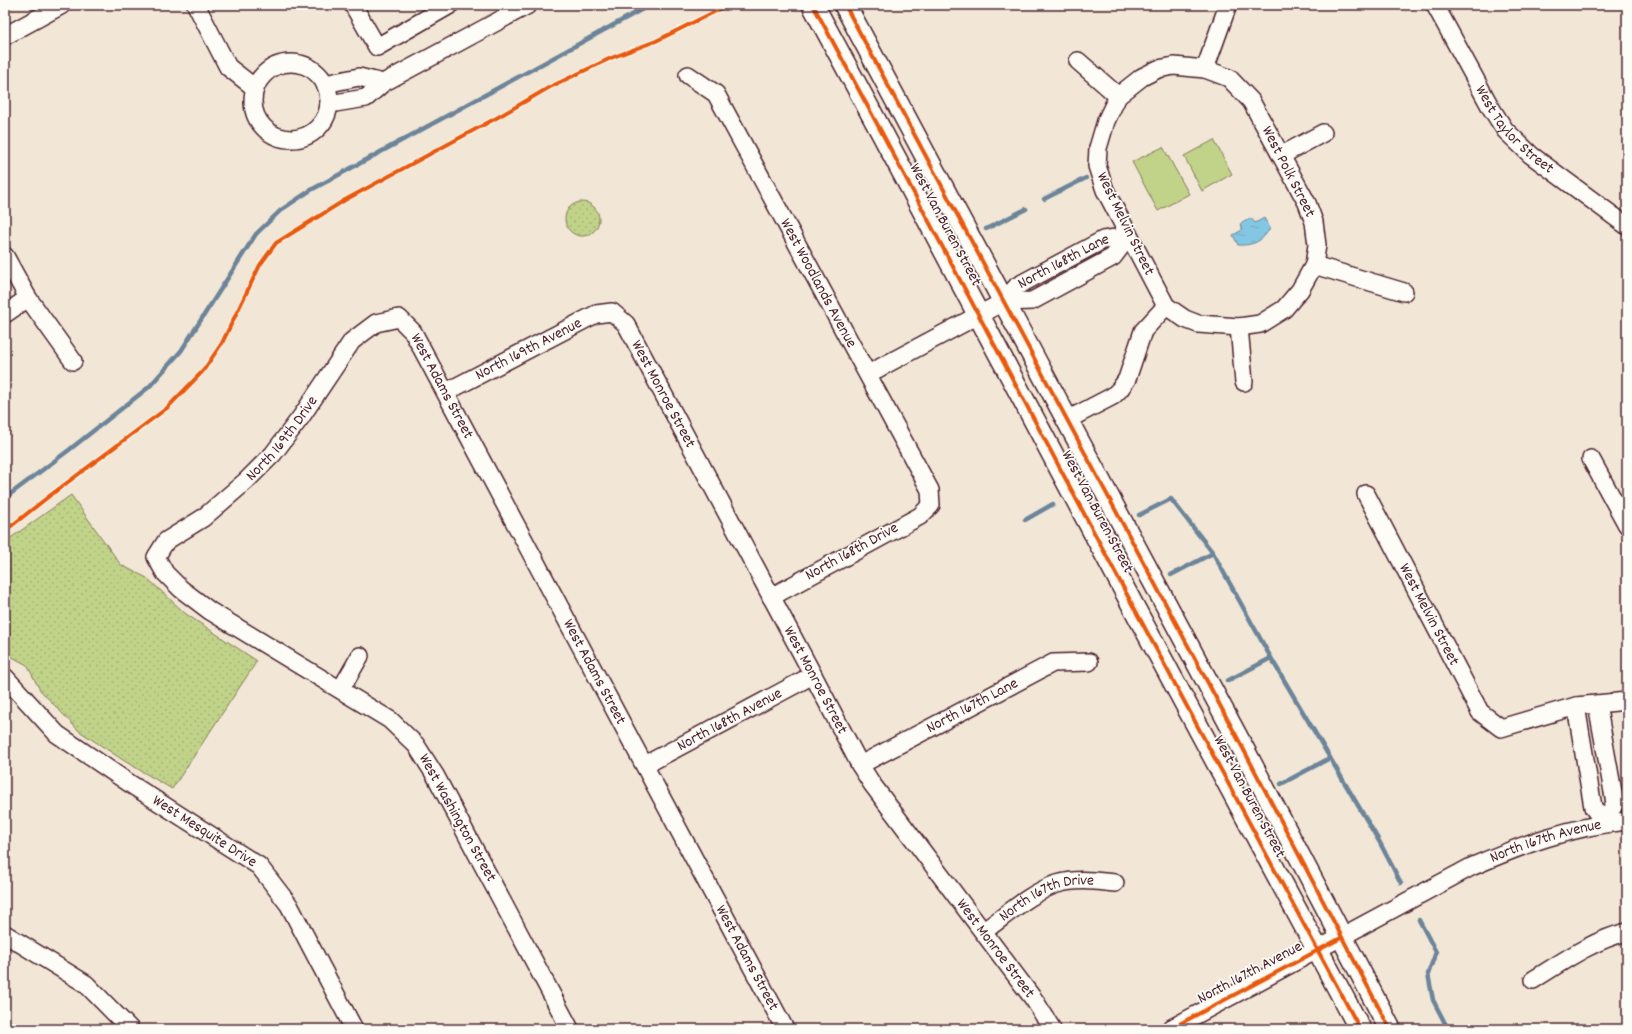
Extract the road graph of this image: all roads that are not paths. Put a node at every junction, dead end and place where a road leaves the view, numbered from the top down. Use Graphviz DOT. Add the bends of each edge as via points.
graph roads {
  1 [pos="62,5"];
  2 [pos="196,5"];
  3 [pos="353,5"];
  4 [pos="449,5"];
  5 [pos="528,5"];
  6 [pos="813,5"];
  7 [pos="845,5"];
  8 [pos="1228,5"];
  9 [pos="1435,5"];
  10 [pos="504,11"];
  11 [pos="5,36"];
  12 [pos="1078,61"];
  13 [pos="1205,70"];
  14 [pos="688,75"];
  15 [pos="1142,77"];
  16 [pos="382,83"];
  17 [pos="325,84"];
  18 [pos="255,88"];
  19 [pos="1118,96"];
  20 [pos="329,104"];
  21 [pos="1323,133"];
  22 [pos="1282,155"];
  23 [pos="1627,226"];
  24 [pos="1129,236"];
  25 [pos="5,256"];
  26 [pos="1314,265"];
  27 [pos="1404,292"];
  28 [pos="28,298"];
  29 [pos="1003,302"];
  30 [pos="1166,306"];
  31 [pos="612,312"];
  32 [pos="5,314"];
  33 [pos="979,315"];
  34 [pos="400,318"];
  35 [pos="1239,327"];
  36 [pos="73,361"];
  37 [pos="868,374"];
  38 [pos="1244,382"];
  39 [pos="446,392"];
  40 [pos="1067,420"];
  41 [pos="1591,458"];
  42 [pos="1366,494"];
  43 [pos="931,505"];
  44 [pos="1627,524"];
  45 [pos="156,557"];
  46 [pos="771,597"];
  47 [pos="360,656"];
  48 [pos="1089,662"];
  49 [pos="814,675"];
  50 [pos="5,677"];
  51 [pos="341,689"];
  52 [pos="1627,701"];
  53 [pos="1597,704"];
  54 [pos="1576,706"];
  55 [pos="860,764"];
  56 [pos="645,765"];
  57 [pos="1627,821"];
  58 [pos="1604,823"];
  59 [pos="1115,883"];
  60 [pos="984,932"];
  61 [pos="1627,932"];
  62 [pos="5,934"];
  63 [pos="1342,938"];
  64 [pos="1318,950"];
  65 [pos="1533,980"];
  66 [pos="130,1029"];
  67 [pos="354,1029"];
  68 [pos="570,1029"];
  69 [pos="786,1029"];
  70 [pos="1052,1029"];
  71 [pos="1170,1029"];
  72 [pos="1360,1029"];
  73 [pos="1390,1029"];
  1 -- 11 [label="street"];
  2 -- 18 [label="street" via="228,67"];
  3 -- 4 [label="street" via="376,47"];
  5 -- 10 [label="street"];
  6 -- 33 [label="main road, West Van Buren Street"];
  7 -- 29 [label="main road, West Van Buren Street"];
  8 -- 13 [label="street"];
  9 -- 23 [label="street, West Taylor Street" via="1505,130 1531,155"];
  10 -- 16 [label="street"];
  12 -- 19 [label="street"];
  13 -- 15 [label="street, West Polk Street" via="1174,66 1158,69"];
  13 -- 22 [label="street, West Polk Street" via="1229,78 1251,101"];
  14 -- 37 [label="street, West Woodlands Avenue" via="716,94"];
  15 -- 19 [label="street, West Melvin Street"];
  16 -- 17 [label="street" via="358,76"];
  16 -- 20 [label="street" via="366,98"];
  17 -- 18 [label="street" via="318,73 295,62 282,63 270,68"];
  17 -- 20 [label="street"];
  18 -- 20 [label="street" via="253,101 261,125 283,138 308,135 325,117"];
  19 -- 24 [label="street, West Melvin Street" via="1106,120 1098,148 1097,166 1105,190"];
  21 -- 22 [label="street"];
  22 -- 26 [label="street, West Polk Street" via="1314,222 1317,245"];
  24 -- 29 [label="street, North 168th Lane" via="1103,240 1017,286"];
  24 -- 30 [label="street, West Melvin Street"];
  25 -- 28 [label="street"];
  26 -- 27 [label="street"];
  26 -- 35 [label="street, West Polk Street" via="1300,290 1284,309 1260,324"];
  28 -- 32 [label="street"];
  28 -- 36 [label="street"];
  29 -- 33 [label="street, North 168th Lane"];
  29 -- 40 [label="main road, West Van Buren Street"];
  30 -- 35 [label="street, West Melvin Street" via="1185,319 1198,324"];
  30 -- 40 [label="street" via="1143,331 1127,379 1120,389 1113,396"];
  31 -- 39 [label="street, North 169th Avenue" via="596,314"];
  31 -- 46 [label="street, West Monroe Street" via="626,324"];
  33 -- 37 [label="street, North 168th Lane"];
  33 -- 64 [label="main road, West Van Buren Street"];
  34 -- 39 [label="street, West Adams Street" via="413,332"];
  34 -- 45 [label="street, North 169th Drive" via="376,323 352,341 273,454 203,518 166,541"];
  35 -- 38 [label="street"];
  37 -- 43 [label="street, West Woodlands Avenue" via="930,490"];
  39 -- 56 [label="street, West Adams Street"];
  40 -- 63 [label="main road, West Van Buren Street"];
  41 -- 44 [label="street"];
  42 -- 54 [label="street, West Melvin Street" via="1480,712 1501,728"];
  43 -- 46 [label="street, North 168th Drive" via="920,516"];
  45 -- 51 [label="street, West Washington Street" via="165,573 210,611"];
  46 -- 49 [label="street, West Monroe Street"];
  47 -- 51 [label="street"];
  48 -- 55 [label="street, North 167th Lane" via="1054,663"];
  49 -- 55 [label="street, West Monroe Street"];
  49 -- 56 [label="street, North 168th Avenue"];
  50 -- 67 [label="street, West Mesquite Drive" via="57,734 259,866 289,905"];
  51 -- 68 [label="street, West Washington Street" via="390,720 416,745"];
  52 -- 53 [label="street"];
  53 -- 54 [label="street"];
  53 -- 58 [label="street" via="1614,802"];
  54 -- 58 [label="street" via="1593,807"];
  55 -- 60 [label="street, West Monroe Street" via="872,784"];
  56 -- 69 [label="street, West Adams Street"];
  57 -- 58 [label="street, North 167th Avenue"];
  58 -- 63 [label="street, North 167th Avenue" via="1557,834 1518,847 1472,867"];
  59 -- 60 [label="street, North 167th Drive" via="1090,880 1057,884 1032,897"];
  60 -- 70 [label="street, West Monroe Street" via="1035,1001"];
  61 -- 65 [label="street" via="1596,943"];
  62 -- 66 [label="street" via="86,984"];
  63 -- 64 [label="street, North 167th Avenue"];
  63 -- 73 [label="main road, West Van Buren Street"];
  64 -- 71 [label="street, North 167th Avenue"];
  64 -- 72 [label="main road, West Van Buren Street"];
}
